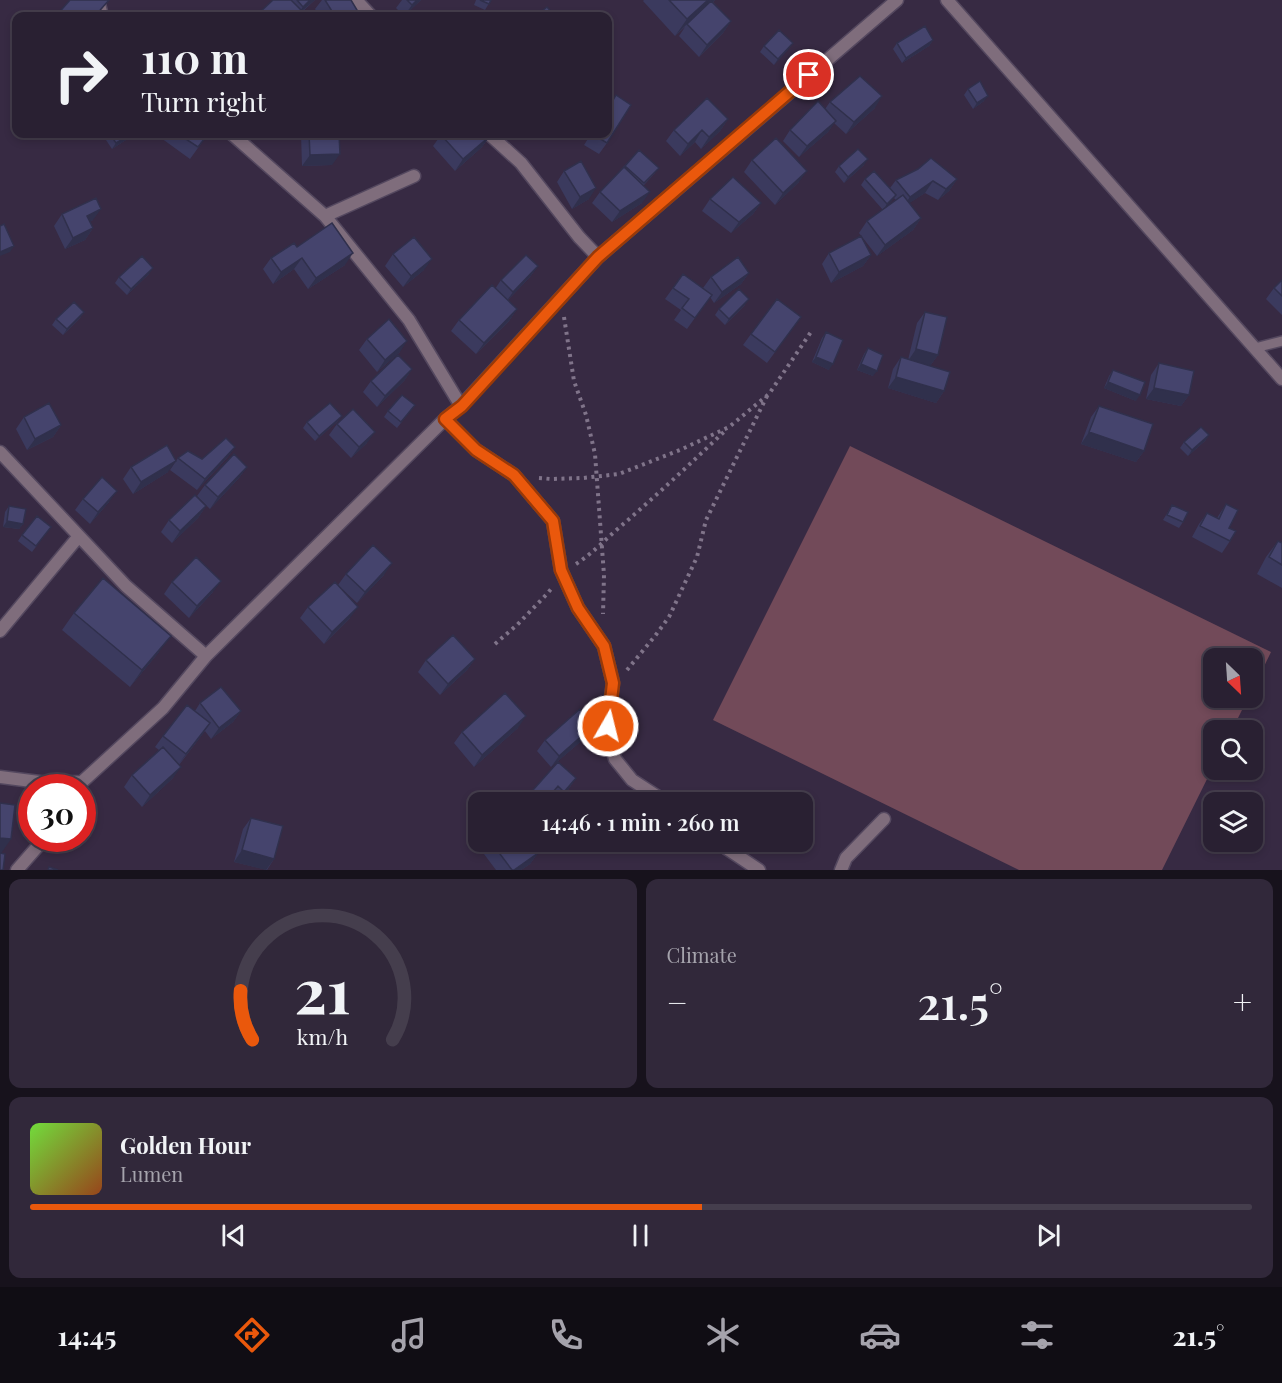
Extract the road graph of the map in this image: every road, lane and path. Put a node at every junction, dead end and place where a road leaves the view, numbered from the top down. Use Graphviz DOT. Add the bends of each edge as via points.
graph roads {
  1 [pos="356,0"];
  2 [pos="897,0"];
  3 [pos="947,0"];
  4 [pos="367,12"];
  5 [pos="237,138"];
  6 [pos="493,138"];
  7 [pos="414,176"];
  8 [pos="325,216"];
  9 [pos="598,257"];
  10 [pos="561,298"];
  11 [pos="811,332"];
  12 [pos="1282,342"];
  13 [pos="1255,348"];
  14 [pos="1282,379"];
  15 [pos="768,394"];
  16 [pos="462,406"];
  17 [pos="445,419"];
  18 [pos="729,427"];
  19 [pos="0,452"];
  20 [pos="514,475"];
  21 [pos="596,477"];
  22 [pos="79,536"];
  23 [pos="601,543"];
  24 [pos="562,573"];
  25 [pos="0,631"];
  26 [pos="495,644"];
  27 [pos="604,646"];
  28 [pos="206,656"];
  29 [pos="613,683"];
  30 [pos="93,774"];
  31 [pos="0,777"];
  32 [pos="18,779"];
  33 [pos="651,792"];
  34 [pos="884,819"];
  35 [pos="33,852"];
  36 [pos="732,852"];
  37 [pos="17,870"];
  38 [pos="759,870"];
  39 [pos="841,870"];
  1 -- 4 [label="street"];
  2 -- 9 [label="street"];
  3 -- 13 [label="street"];
  5 -- 8 [label="street"];
  6 -- 9 [label="street" via="521,163"];
  7 -- 8 [label="street"];
  8 -- 16 [label="street" via="409,320"];
  9 -- 10 [label="street"];
  10 -- 16 [label="street"];
  10 -- 21 [label="path" via="574,381 595,454"];
  11 -- 15 [label="path"];
  12 -- 13 [label="lane"];
  13 -- 14 [label="street"];
  15 -- 18 [label="path"];
  15 -- 29 [label="path" via="706,520 697,557 669,617"];
  16 -- 17 [label="street"];
  17 -- 20 [label="street" via="476,450"];
  17 -- 28 [label="street"];
  18 -- 21 [label="path" via="619,474"];
  18 -- 23 [label="path"];
  19 -- 22 [label="street"];
  20 -- 21 [label="path" via="551,479"];
  20 -- 24 [label="street" via="553,521"];
  21 -- 23 [label="path"];
  22 -- 25 [label="street"];
  22 -- 28 [label="street" via="126,586"];
  23 -- 24 [label="path"];
  23 -- 27 [label="path"];
  24 -- 26 [label="path" via="546,595"];
  24 -- 27 [label="street" via="578,608"];
  27 -- 29 [label="street"];
  28 -- 30 [label="street" via="163,708"];
  29 -- 33 [label="street" via="608,726 615,759 632,780"];
  31 -- 32 [label="street"];
  34 -- 39 [label="street" via="846,858"];
  35 -- 37 [label="street"];
  36 -- 38 [label="street"];
}
